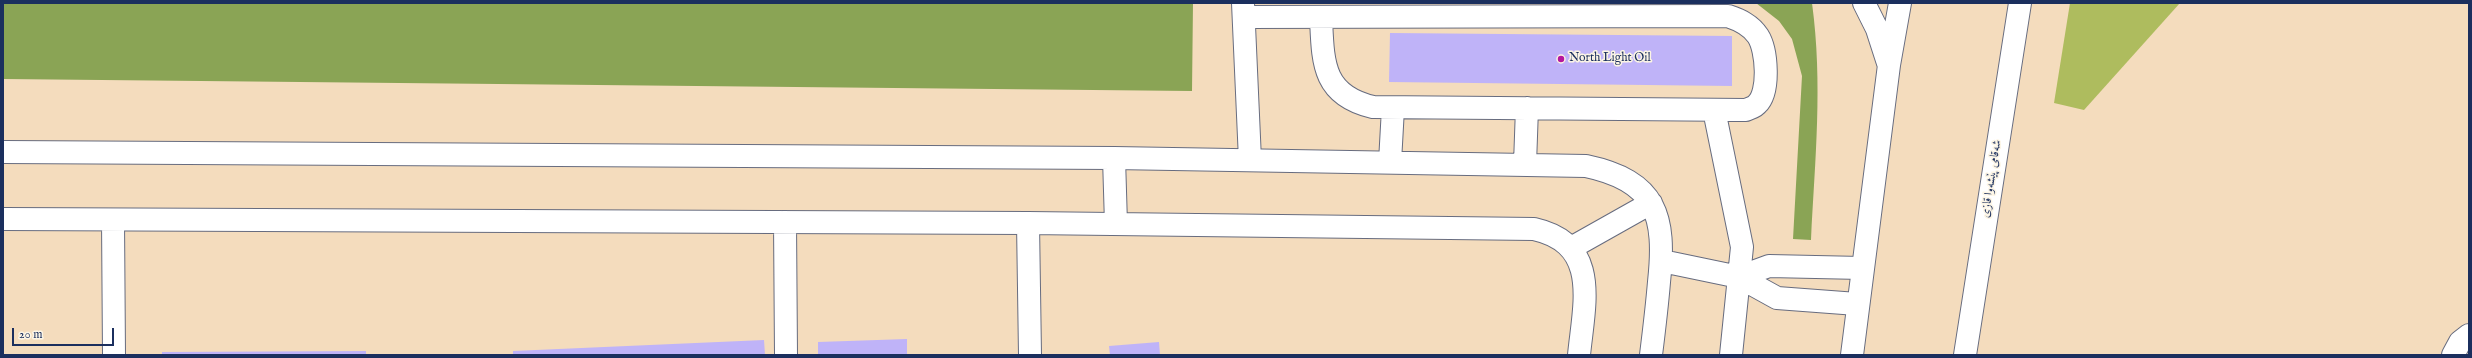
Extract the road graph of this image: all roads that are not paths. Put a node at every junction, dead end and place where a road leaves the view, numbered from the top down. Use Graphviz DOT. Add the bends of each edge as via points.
graph roads {
  1 [pos="1864,3"];
  2 [pos="1900,3"];
  3 [pos="2020,3"];
  4 [pos="2026,3"];
  5 [pos="1243,10"];
  6 [pos="1321,18"];
  7 [pos="2015,36"];
  8 [pos="1889,65"];
  9 [pos="1394,108"];
  10 [pos="1527,108"];
  11 [pos="1714,110"];
  12 [pos="3,152"];
  13 [pos="1114,158"];
  14 [pos="1250,160"];
  15 [pos="1390,162"];
  16 [pos="1525,164"];
  17 [pos="1652,203"];
  18 [pos="3,219"];
  19 [pos="113,220"];
  20 [pos="785,222"];
  21 [pos="1028,223"];
  22 [pos="1116,224"];
  23 [pos="1571,248"];
  24 [pos="1662,261"];
  25 [pos="1862,268"];
  26 [pos="1739,277"];
  27 [pos="1857,304"];
  28 [pos="2469,335"];
  29 [pos="114,355"];
  30 [pos="786,355"];
  31 [pos="1030,355"];
  32 [pos="1579,355"];
  33 [pos="1651,355"];
  34 [pos="1731,355"];
  35 [pos="1852,355"];
  36 [pos="1965,355"];
  37 [pos="2453,355"];
  1 -- 8 [label="main road" via="1877,29"];
  2 -- 8 [label="main road"];
  3 -- 7 [label="main road, شەقامی پێشەوا قازی"];
  4 -- 7 [label="main road"];
  5 -- 6 [label="main road"];
  5 -- 14 [label="main road"];
  6 -- 9 [label="main road" via="1323,59 1331,83 1340,92 1360,104"];
  6 -- 11 [label="main road" via="1728,16 1749,26 1763,46 1766,57 1763,96 1757,105 1746,110"];
  7 -- 36 [label="main road, شەقامی پێشەوا قازی"];
  8 -- 25 [label="main road"];
  9 -- 10 [label="main road"];
  9 -- 15 [label="main road"];
  10 -- 11 [label="main road"];
  10 -- 16 [label="main road"];
  11 -- 26 [label="main road" via="1742,247"];
  12 -- 13 [label="main road"];
  13 -- 14 [label="main road"];
  13 -- 22 [label="main road"];
  14 -- 15 [label="main road"];
  15 -- 16 [label="main road"];
  16 -- 17 [label="main road" via="1586,166 1605,170 1623,178"];
  17 -- 23 [label="main road"];
  17 -- 24 [label="main road" via="1660,221"];
  18 -- 19 [label="main road"];
  19 -- 20 [label="main road"];
  19 -- 29 [label="main road"];
  20 -- 21 [label="main road"];
  20 -- 30 [label="main road"];
  21 -- 22 [label="main road"];
  21 -- 31 [label="main road"];
  22 -- 23 [label="main road" via="1534,229 1554,235"];
  23 -- 32 [label="main road" via="1579,259 1584,274"];
  24 -- 26 [label="main road"];
  24 -- 33 [label="main road"];
  25 -- 26 [label="main road" via="1769,266"];
  25 -- 27 [label="main road"];
  26 -- 27 [label="main road" via="1777,298"];
  26 -- 34 [label="main road"];
  27 -- 35 [label="main road"];
  28 -- 37 [label="main road" via="2460,342"];
}
